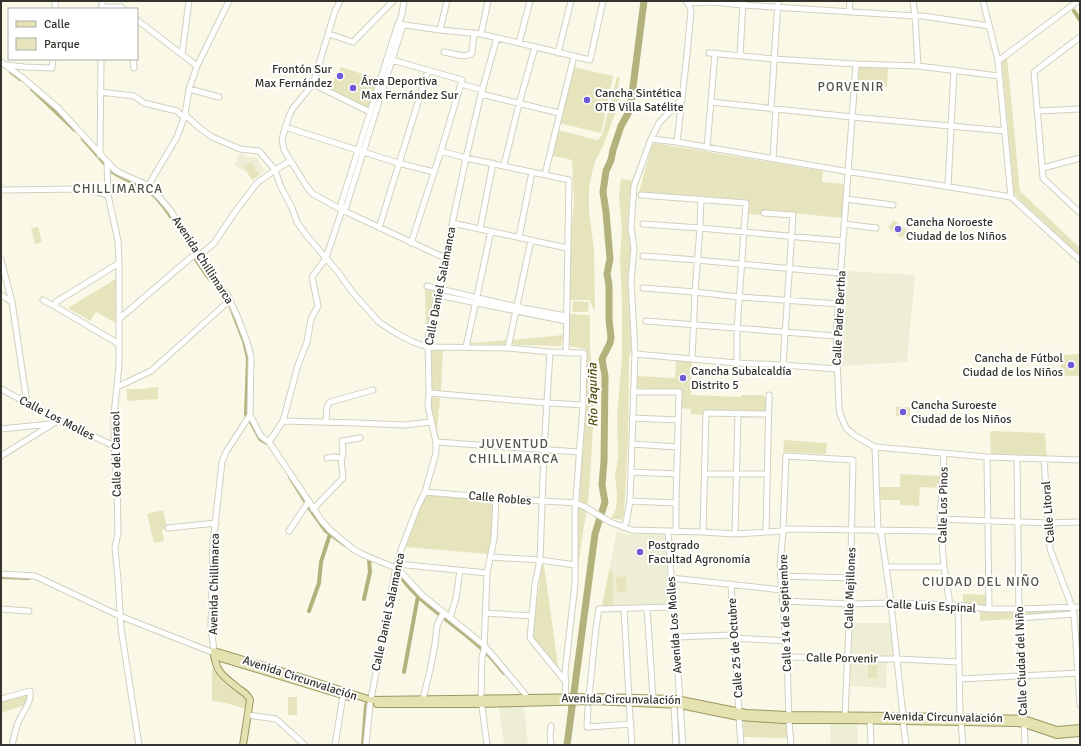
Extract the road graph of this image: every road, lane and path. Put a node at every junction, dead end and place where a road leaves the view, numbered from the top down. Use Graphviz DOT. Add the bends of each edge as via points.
graph roads {
  1 [pos="189,1"];
  2 [pos="229,1"];
  3 [pos="340,1"];
  4 [pos="393,1"];
  5 [pos="404,1"];
  6 [pos="447,1"];
  7 [pos="488,1"];
  8 [pos="530,1"];
  9 [pos="571,1"];
  10 [pos="603,1"];
  11 [pos="778,1"];
  12 [pos="850,1"];
  13 [pos="913,1"];
  14 [pos="983,1"];
  15 [pos="1078,1"];
  16 [pos="687,2"];
  17 [pos="743,3"];
  18 [pos="102,6"];
  19 [pos="778,7"];
  20 [pos="122,8"];
  21 [pos="849,12"];
  22 [pos="915,16"];
  23 [pos="138,21"];
  24 [pos="400,24"];
  25 [pos="989,26"];
  26 [pos="440,30"];
  27 [pos="329,34"];
  28 [pos="474,34"];
  29 [pos="481,34"];
  30 [pos="1080,37"];
  31 [pos="497,38"];
  32 [pos="520,43"];
  33 [pos="535,47"];
  34 [pos="444,52"];
  35 [pos="558,53"];
  36 [pos="182,54"];
  37 [pos="574,56"];
  38 [pos="740,56"];
  39 [pos="774,59"];
  40 [pos="53,60"];
  41 [pos="101,60"];
  42 [pos="133,60"];
  43 [pos="386,60"];
  44 [pos="392,60"];
  45 [pos="998,61"];
  46 [pos="3,63"];
  47 [pos="856,64"];
  48 [pos="197,66"];
  49 [pos="918,66"];
  50 [pos="134,68"];
  51 [pos="428,70"];
  52 [pos="954,70"];
  53 [pos="999,76"];
  54 [pos="313,84"];
  55 [pos="461,84"];
  56 [pos="189,90"];
  57 [pos="100,92"];
  58 [pos="482,92"];
  59 [pos="219,98"];
  60 [pos="682,100"];
  61 [pos="711,102"];
  62 [pos="519,104"];
  63 [pos="773,109"];
  64 [pos="1080,109"];
  65 [pos="1038,111"];
  66 [pos="370,112"];
  67 [pos="559,113"];
  68 [pos="185,115"];
  69 [pos="852,117"];
  70 [pos="950,126"];
  71 [pos="285,127"];
  72 [pos="1005,131"];
  73 [pos="651,139"];
  74 [pos="677,142"];
  75 [pos="707,148"];
  76 [pos="441,151"];
  77 [pos="361,152"];
  78 [pos="100,155"];
  79 [pos="466,158"];
  80 [pos="1080,158"];
  81 [pos="773,159"];
  82 [pos="290,161"];
  83 [pos="107,162"];
  84 [pos="398,163"];
  85 [pos="493,163"];
  86 [pos="504,165"];
  87 [pos="1043,168"];
  88 [pos="275,170"];
  89 [pos="434,172"];
  90 [pos="532,172"];
  91 [pos="849,172"];
  92 [pos="545,174"];
  93 [pos="148,186"];
  94 [pos="948,186"];
  95 [pos="1,190"];
  96 [pos="108,195"];
  97 [pos="641,195"];
  98 [pos="1011,197"];
  99 [pos="701,199"];
  100 [pos="846,199"];
  101 [pos="893,205"];
  102 [pos="342,210"];
  103 [pos="1079,211"];
  104 [pos="764,213"];
  105 [pos="452,224"];
  106 [pos="643,224"];
  107 [pos="844,224"];
  108 [pos="379,228"];
  109 [pos="700,228"];
  110 [pos="876,228"];
  111 [pos="480,229"];
  112 [pos="491,232"];
  113 [pos="744,232"];
  114 [pos="791,236"];
  115 [pos="519,238"];
  116 [pos="531,240"];
  117 [pos="843,241"];
  118 [pos="411,243"];
  119 [pos="567,248"];
  120 [pos="197,255"];
  121 [pos="643,256"];
  122 [pos="326,258"];
  123 [pos="445,258"];
  124 [pos="1,260"];
  125 [pos="697,260"];
  126 [pos="1080,260"];
  127 [pos="119,263"];
  128 [pos="741,264"];
  129 [pos="789,268"];
  130 [pos="841,273"];
  131 [pos="427,286"];
  132 [pos="643,288"];
  133 [pos="438,292"];
  134 [pos="695,292"];
  135 [pos="1,295"];
  136 [pos="740,297"];
  137 [pos="43,300"];
  138 [pos="230,300"];
  139 [pos="476,301"];
  140 [pos="787,301"];
  141 [pos="12,302"];
  142 [pos="839,304"];
  143 [pos="55,305"];
  144 [pos="516,309"];
  145 [pos="566,318"];
  146 [pos="119,319"];
  147 [pos="646,321"];
  148 [pos="693,325"];
  149 [pos="737,329"];
  150 [pos="785,332"];
  151 [pos="836,336"];
  152 [pos="119,344"];
  153 [pos="428,347"];
  154 [pos="466,347"];
  155 [pos="508,348"];
  156 [pos="550,352"];
  157 [pos="566,353"];
  158 [pos="634,354"];
  159 [pos="692,359"];
  160 [pos="736,363"];
  161 [pos="783,365"];
  162 [pos="837,369"];
  163 [pos="117,387"];
  164 [pos="1,389"];
  165 [pos="373,390"];
  166 [pos="633,392"];
  167 [pos="429,393"];
  168 [pos="769,395"];
  169 [pos="27,403"];
  170 [pos="548,403"];
  171 [pos="583,405"];
  172 [pos="738,413"];
  173 [pos="769,414"];
  174 [pos="250,415"];
  175 [pos="632,418"];
  176 [pos="59,420"];
  177 [pos="678,420"];
  178 [pos="282,421"];
  179 [pos="326,422"];
  180 [pos="431,422"];
  181 [pos="52,424"];
  182 [pos="1,429"];
  183 [pos="360,438"];
  184 [pos="269,442"];
  185 [pos="436,442"];
  186 [pos="632,444"];
  187 [pos="114,446"];
  188 [pos="678,447"];
  189 [pos="876,447"];
  190 [pos="544,450"];
  191 [pos="579,452"];
  192 [pos="944,453"];
  193 [pos="1,456"];
  194 [pos="786,456"];
  195 [pos="987,457"];
  196 [pos="327,458"];
  197 [pos="341,458"];
  198 [pos="1017,458"];
  199 [pos="1044,459"];
  200 [pos="1080,460"];
  201 [pos="631,472"];
  202 [pos="677,474"];
  203 [pos="705,474"];
  204 [pos="736,474"];
  205 [pos="767,474"];
  206 [pos="425,492"];
  207 [pos="496,498"];
  208 [pos="309,501"];
  209 [pos="630,501"];
  210 [pos="543,502"];
  211 [pos="576,503"];
  212 [pos="676,503"];
  213 [pos="314,508"];
  214 [pos="940,519"];
  215 [pos="988,521"];
  216 [pos="1018,522"];
  217 [pos="1080,522"];
  218 [pos="216,523"];
  219 [pos="1048,523"];
  220 [pos="622,527"];
  221 [pos="168,528"];
  222 [pos="851,530"];
  223 [pos="289,531"];
  224 [pos="668,531"];
  225 [pos="784,531"];
  226 [pos="879,531"];
  227 [pos="941,531"];
  228 [pos="676,532"];
  229 [pos="703,532"];
  230 [pos="766,532"];
  231 [pos="735,534"];
  232 [pos="491,557"];
  233 [pos="540,560"];
  234 [pos="575,565"];
  235 [pos="397,566"];
  236 [pos="886,566"];
  237 [pos="944,567"];
  238 [pos="460,570"];
  239 [pos="487,573"];
  240 [pos="1,574"];
  241 [pos="781,576"];
  242 [pos="671,578"];
  243 [pos="851,578"];
  244 [pos="731,584"];
  245 [pos="782,590"];
  246 [pos="783,601"];
  247 [pos="891,603"];
  248 [pos="850,604"];
  249 [pos="950,605"];
  250 [pos="958,605"];
  251 [pos="674,607"];
  252 [pos="1072,607"];
  253 [pos="1080,607"];
  254 [pos="647,608"];
  255 [pos="1,609"];
  256 [pos="624,609"];
  257 [pos="989,609"];
  258 [pos="1019,609"];
  259 [pos="29,611"];
  260 [pos="444,613"];
  261 [pos="485,613"];
  262 [pos="1074,614"];
  263 [pos="120,616"];
  264 [pos="532,616"];
  265 [pos="450,618"];
  266 [pos="1019,618"];
  267 [pos="676,637"];
  268 [pos="734,637"];
  269 [pos="786,641"];
  270 [pos="484,645"];
  271 [pos="214,653"];
  272 [pos="787,657"];
  273 [pos="847,659"];
  274 [pos="898,659"];
  275 [pos="959,662"];
  276 [pos="1079,673"];
  277 [pos="1022,676"];
  278 [pos="960,679"];
  279 [pos="566,682"];
  280 [pos="343,696"];
  281 [pos="588,697"];
  282 [pos="527,698"];
  283 [pos="653,698"];
  284 [pos="1,699"];
  285 [pos="423,699"];
  286 [pos="568,700"];
  287 [pos="580,700"];
  288 [pos="629,700"];
  289 [pos="481,701"];
  290 [pos="678,701"];
  291 [pos="370,702"];
  292 [pos="1080,705"];
  293 [pos="588,708"];
  294 [pos="248,715"];
  295 [pos="739,715"];
  296 [pos="845,716"];
  297 [pos="788,718"];
  298 [pos="903,718"];
  299 [pos="960,719"];
  300 [pos="870,720"];
  301 [pos="1024,721"];
  302 [pos="631,724"];
  303 [pos="551,726"];
  304 [pos="1080,728"];
  305 [pos="1080,733"];
  306 [pos="299,743"];
  307 [pos="12,745"];
  308 [pos="139,745"];
  309 [pos="243,745"];
  310 [pos="305,745"];
  311 [pos="335,745"];
  312 [pos="366,745"];
  313 [pos="487,745"];
  314 [pos="551,745"];
  315 [pos="632,745"];
  316 [pos="676,745"];
  317 [pos="683,745"];
  318 [pos="741,745"];
  319 [pos="791,745"];
  320 [pos="871,745"];
  321 [pos="906,745"];
  322 [pos="963,745"];
  323 [pos="1025,745"];
  1 -- 36 [label="street"];
  2 -- 48 [label="street"];
  3 -- 27 [label="street"];
  4 -- 27 [label="street" via="353,42"];
  5 -- 24 [label="street"];
  6 -- 26 [label="street"];
  7 -- 29 [label="street"];
  8 -- 32 [label="street"];
  9 -- 35 [label="street"];
  10 -- 37 [label="street" via="590,60"];
  11 -- 19 [label="street"];
  12 -- 21 [label="street"];
  13 -- 22 [label="street"];
  14 -- 25 [label="street"];
  15 -- 45 [label="street"];
  16 -- 17 [label="street"];
  16 -- 60 [label="street" via="691,11"];
  17 -- 19 [label="street"];
  17 -- 38 [label="street"];
  18 -- 20 [label="street"];
  19 -- 21 [label="street"];
  19 -- 39 [label="street"];
  21 -- 22 [label="street"];
  22 -- 25 [label="street"];
  22 -- 49 [label="street"];
  23 -- 36 [label="street"];
  24 -- 26 [label="street"];
  24 -- 43 [label="street"];
  24 -- 44 [label="street"];
  25 -- 45 [label="street"];
  26 -- 28 [label="street"];
  27 -- 54 [label="street"];
  28 -- 29 [label="street"];
  28 -- 34 [label="street" via="470,55"];
  29 -- 31 [label="street"];
  30 -- 65 [label="street" via="1034,72"];
  31 -- 32 [label="street"];
  31 -- 58 [label="street, Calle Daniel Salamanca"];
  32 -- 33 [label="street"];
  33 -- 35 [label="street"];
  33 -- 62 [label="street"];
  35 -- 37 [label="street"];
  36 -- 48 [label="street"];
  37 -- 67 [label="street"];
  38 -- 39 [label="street"];
  38 -- 61 [label="street" via="712,53"];
  39 -- 47 [label="street"];
  39 -- 63 [label="street"];
  40 -- 46 [label="street" via="52,68"];
  41 -- 57 [label="street"];
  42 -- 50 [label="street"];
  43 -- 44 [label="street"];
  43 -- 66 [label="street"];
  44 -- 51 [label="street"];
  44 -- 77 [label="street"];
  45 -- 53 [label="street"];
  46 -- 78 [label="street, Avenida Chillimarca" via="58,108"];
  47 -- 49 [label="street"];
  47 -- 69 [label="street, Calle Padre Bertha"];
  48 -- 56 [label="street"];
  49 -- 52 [label="street"];
  51 -- 55 [label="street" via="462,80"];
  51 -- 84 [label="street"];
  52 -- 53 [label="street"];
  52 -- 70 [label="street"];
  53 -- 72 [label="street"];
  54 -- 66 [label="street"];
  54 -- 71 [label="street" via="294,108"];
  55 -- 58 [label="street"];
  55 -- 76 [label="street"];
  56 -- 59 [label="street"];
  56 -- 68 [label="street"];
  57 -- 68 [label="street" via="134,96 144,103"];
  57 -- 78 [label="street"];
  58 -- 62 [label="street"];
  58 -- 79 [label="street, Calle Daniel Salamanca"];
  60 -- 73 [label="street" via="659,123"];
  60 -- 74 [label="street"];
  61 -- 63 [label="street"];
  61 -- 75 [label="street"];
  62 -- 67 [label="street"];
  62 -- 86 [label="street"];
  63 -- 69 [label="street"];
  63 -- 81 [label="street"];
  64 -- 65 [label="street"];
  65 -- 87 [label="street"];
  66 -- 77 [label="street"];
  67 -- 92 [label="street"];
  68 -- 88 [label="street" via="212,137 240,150 259,152"];
  68 -- 93 [label="street" via="177,137"];
  69 -- 70 [label="street"];
  69 -- 91 [label="street, Calle Padre Bertha"];
  70 -- 72 [label="street"];
  70 -- 94 [label="street"];
  71 -- 77 [label="street"];
  71 -- 82 [label="street" via="282,139"];
  72 -- 98 [label="street"];
  73 -- 74 [label="street"];
  73 -- 158 [label="street" via="634,186 633,198 631,227 634,248 631,280"];
  74 -- 75 [label="street"];
  75 -- 81 [label="street"];
  76 -- 79 [label="street"];
  76 -- 89 [label="street"];
  77 -- 84 [label="street"];
  77 -- 102 [label="street" via="341,204"];
  78 -- 83 [label="street, Avenida Chillimarca"];
  79 -- 85 [label="street"];
  79 -- 105 [label="street, Calle Daniel Salamanca"];
  80 -- 87 [label="street"];
  81 -- 91 [label="street"];
  82 -- 88 [label="street"];
  82 -- 102 [label="street" via="313,194"];
  83 -- 93 [label="street, Avenida Chillimarca" via="120,173"];
  83 -- 96 [label="street, Calle del Caracol"];
  84 -- 89 [label="street"];
  84 -- 108 [label="street"];
  85 -- 86 [label="street"];
  85 -- 111 [label="street"];
  86 -- 90 [label="street"];
  87 -- 103 [label="street" via="1043,178"];
  88 -- 120 [label="street" via="257,184 214,242"];
  88 -- 122 [label="street" via="297,222"];
  89 -- 118 [label="street"];
  90 -- 92 [label="street"];
  90 -- 115 [label="street"];
  91 -- 94 [label="street"];
  91 -- 100 [label="street, Calle Padre Bertha"];
  92 -- 119 [label="street" via="569,180"];
  93 -- 120 [label="street, Avenida Chillimarca" via="171,211"];
  94 -- 98 [label="street"];
  95 -- 96 [label="street" via="83,189"];
  96 -- 127 [label="street, Calle del Caracol" via="118,241"];
  97 -- 99 [label="street"];
  98 -- 126 [label="street"];
  99 -- 109 [label="street"];
  99 -- 113 [label="street" via="746,203"];
  100 -- 101 [label="street"];
  100 -- 107 [label="street, Calle Padre Bertha"];
  102 -- 108 [label="street"];
  102 -- 122 [label="street"];
  104 -- 114 [label="street" via="793,215"];
  105 -- 111 [label="street"];
  105 -- 123 [label="street, Calle Daniel Salamanca"];
  106 -- 109 [label="street"];
  107 -- 110 [label="street"];
  107 -- 117 [label="street, Calle Padre Bertha"];
  108 -- 118 [label="street"];
  109 -- 113 [label="street"];
  109 -- 125 [label="street"];
  111 -- 112 [label="street"];
  112 -- 115 [label="street"];
  112 -- 139 [label="street"];
  113 -- 114 [label="street"];
  113 -- 128 [label="street"];
  114 -- 117 [label="street"];
  114 -- 129 [label="street"];
  115 -- 116 [label="street"];
  116 -- 119 [label="street"];
  116 -- 144 [label="street"];
  117 -- 130 [label="street, Calle Padre Bertha"];
  118 -- 123 [label="street"];
  119 -- 145 [label="street"];
  120 -- 138 [label="street, Avenida Chillimarca"];
  120 -- 146 [label="street"];
  121 -- 125 [label="street"];
  122 -- 153 [label="street" via="353,294 379,322 413,342"];
  122 -- 178 [label="street" via="312,277 318,306 310,319 307,342"];
  123 -- 133 [label="street, Calle Daniel Salamanca"];
  124 -- 141 [label="street"];
  125 -- 128 [label="street"];
  125 -- 134 [label="street"];
  127 -- 143 [label="street"];
  127 -- 146 [label="street, Calle del Caracol"];
  128 -- 129 [label="street"];
  128 -- 136 [label="street"];
  129 -- 130 [label="street"];
  129 -- 140 [label="street"];
  130 -- 142 [label="street, Calle Padre Bertha"];
  131 -- 133 [label="street"];
  132 -- 134 [label="street"];
  133 -- 139 [label="street"];
  133 -- 153 [label="street, Calle Daniel Salamanca"];
  134 -- 136 [label="street"];
  134 -- 148 [label="street"];
  135 -- 141 [label="street"];
  136 -- 140 [label="street"];
  136 -- 149 [label="street"];
  137 -- 143 [label="street"];
  138 -- 163 [label="street" via="150,371"];
  138 -- 174 [label="street, Avenida Chillimarca" via="251,356"];
  139 -- 144 [label="street"];
  139 -- 154 [label="street"];
  140 -- 142 [label="street"];
  140 -- 150 [label="street"];
  141 -- 169 [label="street"];
  142 -- 151 [label="street, Calle Padre Bertha"];
  143 -- 152 [label="street"];
  144 -- 145 [label="street"];
  144 -- 155 [label="street"];
  145 -- 157 [label="street"];
  146 -- 152 [label="street, Calle del Caracol"];
  147 -- 148 [label="street"];
  148 -- 149 [label="street"];
  148 -- 159 [label="street"];
  149 -- 150 [label="street"];
  149 -- 160 [label="street"];
  150 -- 151 [label="street"];
  150 -- 161 [label="street"];
  151 -- 162 [label="street, Calle Padre Bertha"];
  152 -- 163 [label="street, Calle del Caracol"];
  153 -- 154 [label="street"];
  153 -- 167 [label="street, Calle Daniel Salamanca"];
  154 -- 155 [label="street"];
  155 -- 156 [label="street"];
  156 -- 157 [label="street"];
  156 -- 170 [label="street"];
  157 -- 171 [label="street" via="584,353"];
  158 -- 159 [label="street"];
  158 -- 166 [label="street"];
  159 -- 160 [label="street"];
  160 -- 161 [label="street"];
  161 -- 162 [label="street"];
  162 -- 189 [label="street, Calle Padre Bertha" via="842,420 854,435"];
  163 -- 187 [label="street, Calle del Caracol"];
  164 -- 169 [label="street, Calle Los Molles"];
  165 -- 179 [label="street" via="330,402"];
  166 -- 175 [label="street"];
  166 -- 177 [label="street" via="679,392"];
  167 -- 170 [label="street"];
  167 -- 180 [label="street, Calle Daniel Salamanca"];
  168 -- 173 [label="street"];
  169 -- 176 [label="street, Calle Los Molles"];
  170 -- 171 [label="street"];
  170 -- 190 [label="street"];
  171 -- 191 [label="street"];
  172 -- 173 [label="street"];
  172 -- 203 [label="street" via="706,413"];
  172 -- 204 [label="street"];
  173 -- 205 [label="street"];
  174 -- 184 [label="street, Avenida Chillimarca" via="261,436"];
  174 -- 218 [label="street, Avenida Chillimarca" via="222,462"];
  175 -- 177 [label="street"];
  175 -- 186 [label="street"];
  176 -- 181 [label="street"];
  176 -- 187 [label="street, Calle Los Molles"];
  177 -- 188 [label="street"];
  178 -- 179 [label="street"];
  178 -- 184 [label="street"];
  179 -- 180 [label="street" via="404,425"];
  180 -- 185 [label="street, Calle Daniel Salamanca"];
  181 -- 182 [label="street"];
  181 -- 193 [label="street"];
  183 -- 197 [label="street" via="342,441"];
  184 -- 208 [label="street, Avenida Chillimarca"];
  185 -- 190 [label="street"];
  185 -- 206 [label="street, Calle Daniel Salamanca" via="436,453"];
  186 -- 188 [label="street"];
  186 -- 201 [label="street"];
  187 -- 263 [label="street, Calle del Caracol" via="118,487 118,533 115,547"];
  188 -- 202 [label="street"];
  189 -- 192 [label="street, Calle Padre Bertha"];
  189 -- 226 [label="street"];
  190 -- 191 [label="street"];
  190 -- 210 [label="street"];
  191 -- 211 [label="street"];
  192 -- 195 [label="street, Calle Padre Bertha"];
  192 -- 214 [label="street, Calle Los Pinos"];
  194 -- 222 [label="street, Calle Mejillones" via="853,460"];
  194 -- 225 [label="street, Calle 14 de Septiembre"];
  195 -- 198 [label="street, Calle Padre Bertha"];
  195 -- 215 [label="street"];
  196 -- 197 [label="street"];
  197 -- 213 [label="street" via="343,478"];
  198 -- 199 [label="street, Calle Padre Bertha"];
  198 -- 216 [label="street, Calle Ciudad del Niño"];
  199 -- 200 [label="street, Calle Padre Bertha"];
  199 -- 219 [label="street, Calle Litoral"];
  201 -- 202 [label="street"];
  201 -- 209 [label="street"];
  202 -- 212 [label="street"];
  203 -- 204 [label="street"];
  203 -- 229 [label="street"];
  204 -- 205 [label="street"];
  204 -- 231 [label="street"];
  205 -- 230 [label="street"];
  206 -- 207 [label="street, Calle Robles"];
  206 -- 235 [label="street, Calle Daniel Salamanca"];
  207 -- 210 [label="street, Calle Robles"];
  207 -- 232 [label="street"];
  208 -- 213 [label="street, Avenida Chillimarca"];
  208 -- 223 [label="street"];
  209 -- 212 [label="street"];
  209 -- 220 [label="street" via="626,523"];
  210 -- 211 [label="street, Calle Robles"];
  210 -- 233 [label="street"];
  211 -- 220 [label="street"];
  211 -- 234 [label="street"];
  212 -- 228 [label="street"];
  213 -- 235 [label="street, Avenida Chillimarca" via="330,530 353,549"];
  214 -- 215 [label="street"];
  214 -- 227 [label="street, Calle Los Pinos"];
  215 -- 216 [label="street"];
  215 -- 257 [label="street"];
  216 -- 219 [label="street"];
  216 -- 258 [label="street, Calle Ciudad del Niño"];
  217 -- 219 [label="street"];
  218 -- 221 [label="street"];
  218 -- 271 [label="street, Avenida Chillimarca" via="211,619"];
  219 -- 252 [label="street, Calle Litoral" via="1050,549"];
  220 -- 224 [label="street" via="632,530"];
  222 -- 225 [label="street"];
  222 -- 226 [label="street"];
  222 -- 243 [label="street, Calle Mejillones"];
  224 -- 228 [label="street"];
  224 -- 242 [label="street, Avenida Los Molles"];
  225 -- 230 [label="street"];
  225 -- 241 [label="street, Calle 14 de Septiembre"];
  226 -- 227 [label="street"];
  226 -- 236 [label="street"];
  227 -- 237 [label="street, Calle Los Pinos"];
  228 -- 229 [label="street"];
  229 -- 231 [label="street"];
  230 -- 231 [label="street"];
  232 -- 233 [label="street"];
  232 -- 239 [label="street"];
  233 -- 234 [label="street"];
  233 -- 264 [label="street"];
  234 -- 279 [label="street"];
  235 -- 238 [label="street"];
  235 -- 260 [label="street" via="422,595"];
  235 -- 291 [label="street, Calle Daniel Salamanca"];
  236 -- 237 [label="street"];
  236 -- 247 [label="street"];
  237 -- 249 [label="street, Calle Los Pinos"];
  238 -- 239 [label="street"];
  238 -- 265 [label="street"];
  239 -- 261 [label="street"];
  240 -- 263 [label="street, Avenida Circunvalación" via="36,576"];
  241 -- 243 [label="street"];
  241 -- 245 [label="street, Calle 14 de Septiembre"];
  242 -- 244 [label="street"];
  242 -- 251 [label="street, Avenida Los Molles"];
  243 -- 248 [label="street, Calle Mejillones"];
  244 -- 245 [label="street"];
  244 -- 268 [label="street, Calle 25 de Octubre"];
  245 -- 246 [label="street, Calle 14 de Septiembre"];
  246 -- 248 [label="street, Calle Luis Espinal"];
  246 -- 269 [label="street, Calle 14 de Septiembre"];
  247 -- 248 [label="street, Calle Luis Espinal"];
  247 -- 249 [label="street, Calle Luis Espinal"];
  247 -- 274 [label="street"];
  248 -- 273 [label="street, Calle Mejillones"];
  249 -- 250 [label="street, Calle Luis Espinal"];
  250 -- 257 [label="street, Calle Luis Espinal"];
  250 -- 275 [label="street"];
  251 -- 254 [label="street"];
  251 -- 267 [label="street, Avenida Los Molles"];
  252 -- 253 [label="street, Calle Luis Espinal"];
  252 -- 258 [label="street, Calle Luis Espinal"];
  252 -- 262 [label="street, Calle Litoral"];
  254 -- 256 [label="street"];
  254 -- 283 [label="street"];
  255 -- 259 [label="street"];
  256 -- 281 [label="street" via="599,609"];
  256 -- 288 [label="street"];
  257 -- 258 [label="street, Calle Luis Espinal"];
  258 -- 266 [label="street, Calle Ciudad del Niño"];
  260 -- 265 [label="street"];
  260 -- 285 [label="street" via="437,626"];
  261 -- 264 [label="street"];
  261 -- 270 [label="street"];
  262 -- 266 [label="street"];
  262 -- 276 [label="street, Calle Litoral"];
  263 -- 271 [label="street, Avenida Circunvalación"];
  263 -- 308 [label="street, Calle del Caracol"];
  264 -- 279 [label="street" via="530,638"];
  265 -- 270 [label="street"];
  266 -- 277 [label="street, Calle Ciudad del Niño"];
  267 -- 268 [label="street"];
  267 -- 290 [label="street, Avenida Los Molles"];
  268 -- 269 [label="street"];
  268 -- 295 [label="street, Calle 25 de Octubre"];
  269 -- 272 [label="street, Calle 14 de Septiembre"];
  270 -- 282 [label="street"];
  270 -- 289 [label="street"];
  271 -- 280 [label="main road, Avenida Circunvalación"];
  271 -- 291 [label="main road, Avenida Circunvalación" via="280,669"];
  271 -- 294 [label="main road, Avenida Chillimarca" via="219,672 248,696"];
  272 -- 273 [label="street, Calle Porvenir"];
  272 -- 297 [label="street, Calle 14 de Septiembre"];
  273 -- 274 [label="street, Calle Porvenir"];
  273 -- 296 [label="street, Calle Mejillones"];
  274 -- 275 [label="street, Calle Porvenir"];
  274 -- 298 [label="street"];
  275 -- 278 [label="street"];
  276 -- 277 [label="street"];
  276 -- 292 [label="street, Calle Litoral"];
  277 -- 278 [label="street"];
  277 -- 301 [label="street, Calle Ciudad del Niño"];
  278 -- 299 [label="street"];
  279 -- 286 [label="street"];
  280 -- 291 [label="main road, Avenida Circunvalación"];
  280 -- 311 [label="street"];
  281 -- 287 [label="main road, Avenida Circunvalación"];
  281 -- 288 [label="main road, Avenida Circunvalación"];
  282 -- 286 [label="main road, Avenida Circunvalación"];
  282 -- 289 [label="main road, Avenida Circunvalación"];
  283 -- 288 [label="main road, Avenida Circunvalación"];
  283 -- 290 [label="main road, Avenida Circunvalación"];
  284 -- 307 [label="street" via="30,690 30,701 18,724"];
  285 -- 289 [label="main road, Avenida Circunvalación"];
  285 -- 291 [label="main road, Avenida Circunvalación"];
  286 -- 287 [label="main road, Avenida Circunvalación"];
  286 -- 289 [label="main road, Avenida Circunvalación"];
  287 -- 288 [label="main road, Avenida Circunvalación"];
  288 -- 290 [label="main road, Avenida Circunvalación"];
  288 -- 302 [label="street"];
  289 -- 291 [label="main road, Avenida Circunvalación"];
  289 -- 313 [label="street"];
  290 -- 295 [label="main road, Avenida Circunvalación"];
  290 -- 316 [label="street, Avenida Los Molles"];
  290 -- 317 [label="street, Avenida Los Molles"];
  291 -- 312 [label="street, Calle Daniel Salamanca"];
  293 -- 302 [label="street" via="587,727"];
  294 -- 306 [label="street" via="276,719"];
  294 -- 309 [label="main road, Avenida Chillimarca"];
  295 -- 297 [label="main road, Avenida Circunvalación" via="746,713"];
  295 -- 318 [label="street, Calle 25 de Octubre"];
  296 -- 297 [label="main road, Avenida Circunvalación"];
  296 -- 298 [label="main road, Avenida Circunvalación"];
  297 -- 300 [label="main road, Avenida Circunvalación"];
  297 -- 319 [label="street, Calle 14 de Septiembre"];
  298 -- 299 [label="main road, Avenida Circunvalación"];
  298 -- 300 [label="main road, Avenida Circunvalación"];
  298 -- 321 [label="street"];
  299 -- 301 [label="main road, Avenida Circunvalación"];
  299 -- 322 [label="street"];
  300 -- 320 [label="street"];
  301 -- 304 [label="main road, Avenida Circunvalación" via="1057,730"];
  301 -- 305 [label="main road, Avenida Circunvalación" via="1057,734"];
  301 -- 323 [label="street, Calle Ciudad del Niño"];
  302 -- 315 [label="street"];
  303 -- 314 [label="street"];
  306 -- 310 [label="street"];
}
